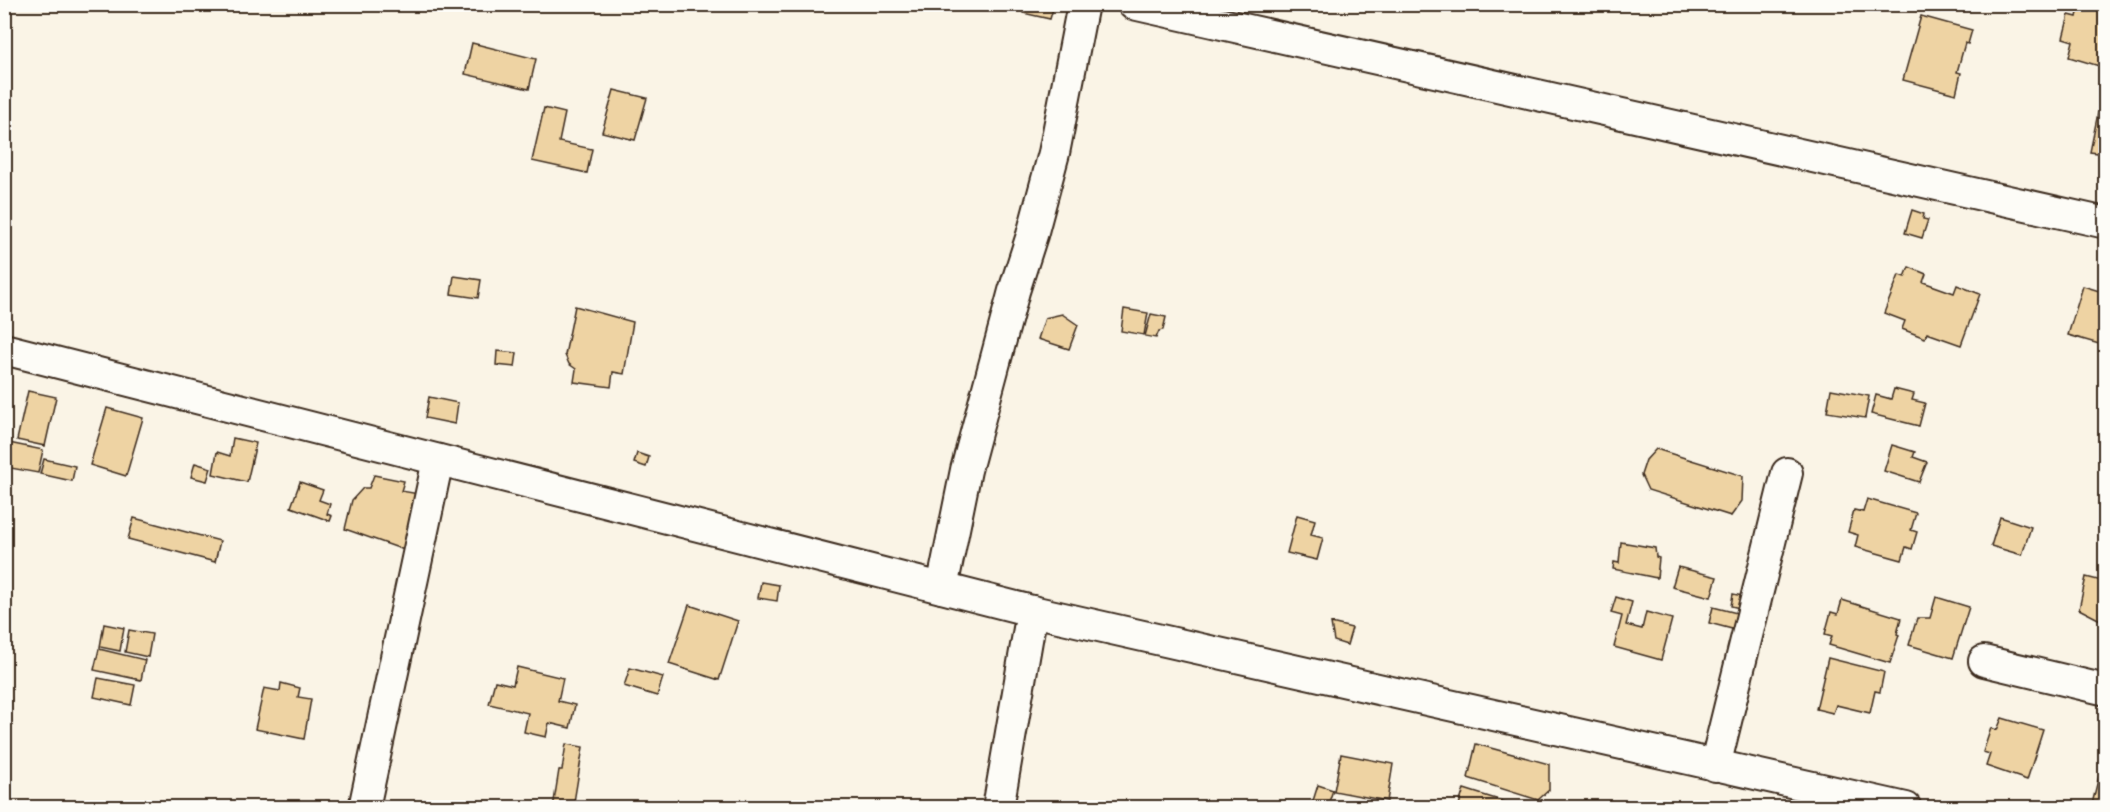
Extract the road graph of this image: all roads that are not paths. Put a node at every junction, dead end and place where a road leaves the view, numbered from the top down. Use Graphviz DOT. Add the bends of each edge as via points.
graph roads {
  1 [pos="1083,4"];
  2 [pos="1133,4"];
  3 [pos="2106,223"];
  4 [pos="4,350"];
  5 [pos="438,460"];
  6 [pos="1787,473"];
  7 [pos="942,588"];
  8 [pos="1032,611"];
  9 [pos="1984,661"];
  10 [pos="2106,690"];
  11 [pos="1715,766"];
  12 [pos="364,807"];
  13 [pos="998,807"];
  14 [pos="1906,807"];
  1 -- 7 [label="street" via="1054,153 966,470"];
  2 -- 3 [label="street"];
  4 -- 5 [label="street"];
  5 -- 7 [label="street"];
  5 -- 12 [label="street"];
  6 -- 11 [label="street"];
  7 -- 8 [label="street"];
  8 -- 11 [label="street"];
  8 -- 13 [label="street"];
  9 -- 10 [label="street"];
  11 -- 14 [label="street"];
}
